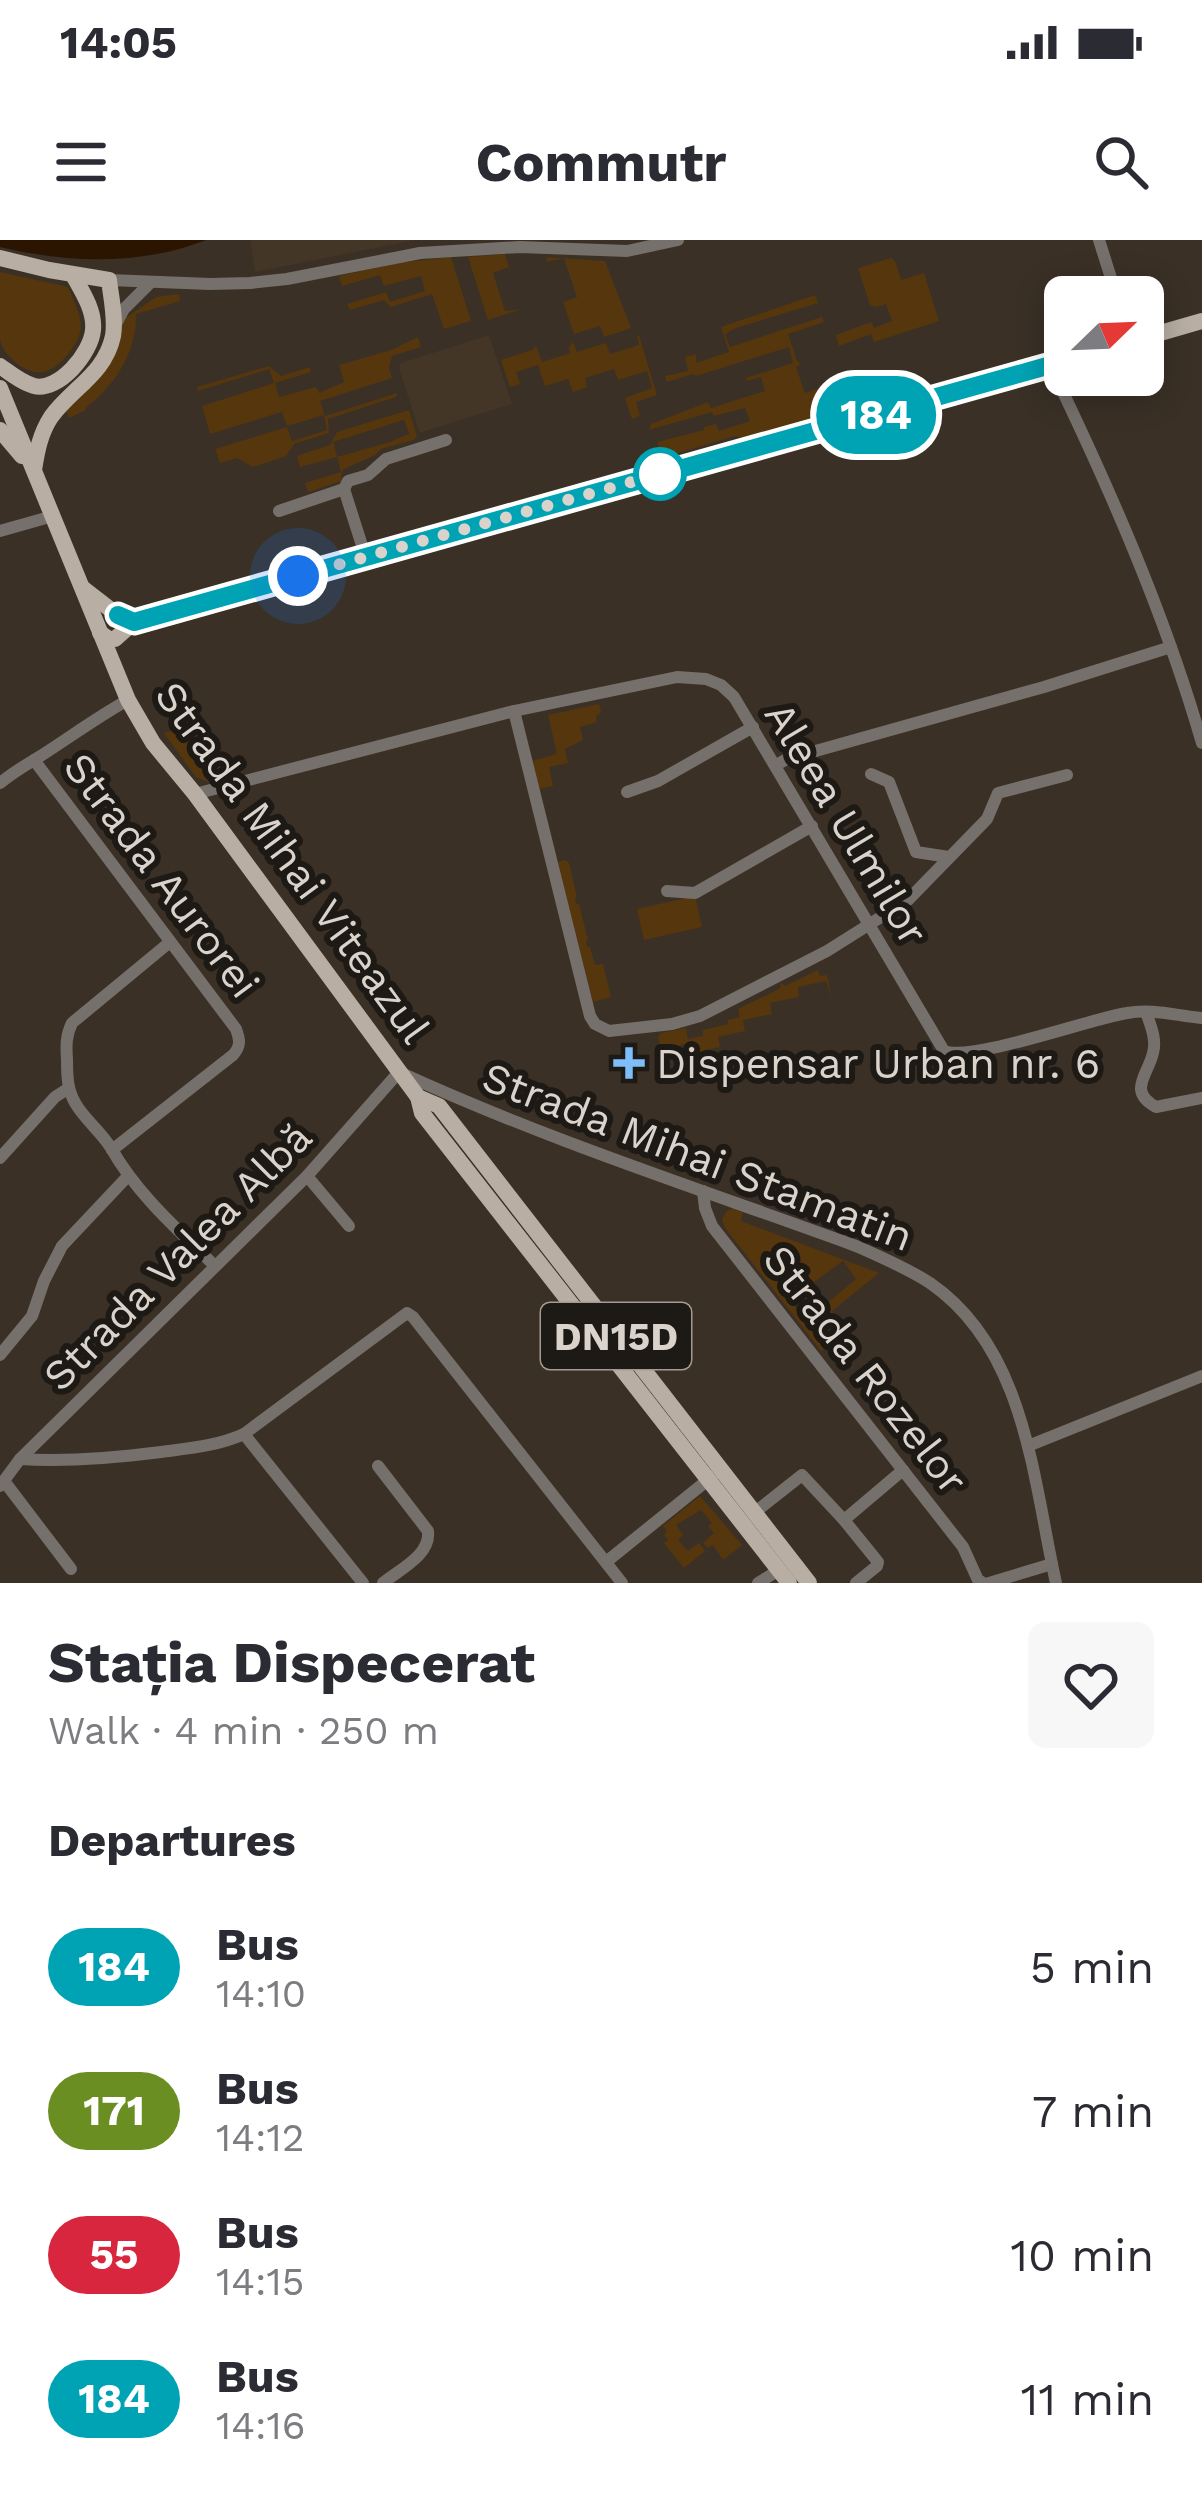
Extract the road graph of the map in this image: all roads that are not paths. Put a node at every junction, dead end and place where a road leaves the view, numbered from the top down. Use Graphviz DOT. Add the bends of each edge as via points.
graph roads {
  1 [pos="678,240"];
  2 [pos="1099,240"];
  3 [pos="655,243"];
  4 [pos="0,258"];
  5 [pos="74,275"];
  6 [pos="1110,276"];
  7 [pos="109,280"];
  8 [pos="151,282"];
  9 [pos="1202,321"];
  10 [pos="114,331"];
  11 [pos="1164,332"];
  12 [pos="0,366"];
  13 [pos="1044,367"];
  14 [pos="0,388"];
  15 [pos="1071,396"];
  16 [pos="0,430"];
  17 [pos="446,440"];
  18 [pos="34,470"];
  19 [pos="344,489"];
  20 [pos="279,511"];
  21 [pos="53,516"];
  22 [pos="0,531"];
  23 [pos="366,558"];
  24 [pos="83,589"];
  25 [pos="122,624"];
  26 [pos="99,630"];
  27 [pos="1171,647"];
  28 [pos="116,666"];
  29 [pos="128,700"];
  30 [pos="514,711"];
  31 [pos="753,728"];
  32 [pos="1202,743"];
  33 [pos="34,760"];
  34 [pos="776,765"];
  35 [pos="871,774"];
  36 [pos="1067,775"];
  37 [pos="0,783"];
  38 [pos="627,792"];
  39 [pos="195,794"];
  40 [pos="812,826"];
  41 [pos="949,857"];
  42 [pos="667,891"];
  43 [pos="871,926"];
  44 [pos="170,943"];
  45 [pos="1146,1012"];
  46 [pos="1202,1018"];
  47 [pos="399,1072"];
  48 [pos="69,1088"];
  49 [pos="418,1097"];
  50 [pos="1202,1098"];
  51 [pos="444,1100"];
  52 [pos="112,1150"];
  53 [pos="0,1158"];
  54 [pos="128,1176"];
  55 [pos="307,1176"];
  56 [pos="703,1192"];
  57 [pos="350,1226"];
  58 [pos="215,1266"];
  59 [pos="0,1355"];
  60 [pos="1202,1376"];
  61 [pos="244,1434"];
  62 [pos="1028,1446"];
  63 [pos="20,1460"];
  64 [pos="378,1466"];
  65 [pos="903,1470"];
  66 [pos="714,1476"];
  67 [pos="2,1484"];
  68 [pos="754,1513"];
  69 [pos="844,1520"];
  70 [pos="606,1562"];
  71 [pos="1052,1564"];
  72 [pos="71,1569"];
  73 [pos="784,1577"];
  74 [pos="363,1583"];
  75 [pos="382,1583"];
  76 [pos="622,1583"];
  77 [pos="758,1583"];
  78 [pos="809,1583"];
  79 [pos="856,1583"];
  80 [pos="986,1583"];
  81 [pos="1056,1583"];
  1 -- 3 [label="street"];
  2 -- 6 [label="street"];
  3 -- 8 [label="street" via="627,251 448,250 266,281"];
  4 -- 5 [label="main road"];
  5 -- 7 [label="main road"];
  5 -- 12 [label="main road" via="94,328 78,361 41,387"];
  7 -- 8 [label="street"];
  7 -- 10 [label="main road"];
  8 -- 10 [label="street"];
  9 -- 11 [label="main road"];
  10 -- 18 [label="main road" via="95,373 44,429"];
  13 -- 23 [label="main road"];
  14 -- 18 [label="main road, Strada Mihai Viteazul"];
  15 -- 27 [label="street"];
  16 -- 18 [label="main road, Strada Mihai Viteazul"];
  17 -- 19 [label="street" via="386,459"];
  18 -- 21 [label="main road, Strada Mihai Viteazul"];
  19 -- 20 [label="street"];
  19 -- 23 [label="street"];
  21 -- 22 [label="street"];
  21 -- 24 [label="main road, Strada Mihai Viteazul"];
  23 -- 25 [label="main road"];
  24 -- 25 [label="main road, Strada Mihai Viteazul"];
  24 -- 26 [label="main road, Strada Mihai Viteazul"];
  25 -- 26 [label="main road" via="109,639"];
  25 -- 28 [label="main road, Strada Mihai Viteazul"];
  26 -- 28 [label="main road, Strada Mihai Viteazul"];
  27 -- 32 [label="street"];
  27 -- 34 [label="street"];
  28 -- 29 [label="main road, Strada Mihai Viteazul / DN15D"];
  29 -- 33 [label="street, Strada Aurorei"];
  29 -- 39 [label="main road, Strada Mihai Viteazul / DN15D"];
  30 -- 31 [label="street, Aleea Ulmilor" via="694,677 728,691"];
  30 -- 39 [label="street, Aleea Ulmilor"];
  30 -- 43 [label="street" via="595,1024 609,1031 700,1016"];
  31 -- 34 [label="street, Aleea Ulmilor"];
  31 -- 38 [label="street"];
  33 -- 37 [label="street"];
  33 -- 44 [label="street, Strada Aurorei"];
  34 -- 40 [label="street, Aleea Ulmilor"];
  35 -- 41 [label="street" via="889,782 916,852"];
  36 -- 41 [label="street" via="998,793 987,818"];
  39 -- 47 [label="main road, Strada Mihai Viteazul / DN15D"];
  40 -- 42 [label="street" via="695,893"];
  40 -- 43 [label="street, Aleea Ulmilor"];
  41 -- 43 [label="street"];
  43 -- 45 [label="street, Aleea Ulmilor" via="949,1054"];
  44 -- 48 [label="street" via="72,1024"];
  44 -- 52 [label="street, Strada Aurorei" via="236,1029 239,1048"];
  45 -- 46 [label="street, Aleea Ulmilor"];
  45 -- 50 [label="street" via="1154,1045 1141,1080 1144,1098 1156,1107"];
  47 -- 49 [label="main road, Strada Mihai Viteazul / DN15D"];
  47 -- 51 [label="street, Strada Mihai Stamatin"];
  47 -- 55 [label="street, Strada Valea Albă"];
  48 -- 52 [label="street"];
  48 -- 53 [label="street"];
  49 -- 51 [label="main road, Strada Mihai Viteazul / DN15D"];
  49 -- 66 [label="main road, Strada Mihai Viteazul / DN15D" via="422,1113"];
  51 -- 56 [label="street, Strada Mihai Stamatin"];
  51 -- 66 [label="main road, Strada Mihai Viteazul / DN15D"];
  52 -- 54 [label="street"];
  54 -- 58 [label="street"];
  54 -- 59 [label="street" via="62,1246 32,1316"];
  55 -- 57 [label="street"];
  55 -- 58 [label="street, Strada Valea Albă"];
  56 -- 62 [label="street, Strada Mihai Stamatin" via="856,1246 932,1285 992,1351"];
  56 -- 65 [label="street, Strada Rozelor" via="712,1226"];
  58 -- 63 [label="street, Strada Valea Albă"];
  60 -- 62 [label="street"];
  61 -- 63 [label="street" via="118,1457"];
  61 -- 70 [label="street" via="407,1313"];
  61 -- 74 [label="street"];
  62 -- 71 [label="street, Strada Mihai Stamatin"];
  63 -- 67 [label="street, Strada Valea Albă"];
  64 -- 75 [label="street" via="430,1538"];
  65 -- 69 [label="street"];
  65 -- 80 [label="street, Strada Rozelor"];
  66 -- 68 [label="main road, Strada Mihai Viteazul / DN15D"];
  66 -- 70 [label="street"];
  66 -- 73 [label="main road, Strada Mihai Viteazul / DN15D"];
  67 -- 72 [label="street"];
  68 -- 69 [label="street" via="802,1475"];
  68 -- 78 [label="main road, Strada Mihai Viteazul / DN15D"];
  69 -- 79 [label="street" via="878,1562"];
  70 -- 76 [label="street"];
  71 -- 80 [label="street, Strada Rozelor"];
  71 -- 81 [label="street, Strada Mihai Stamatin"];
  73 -- 77 [label="street"];
}
